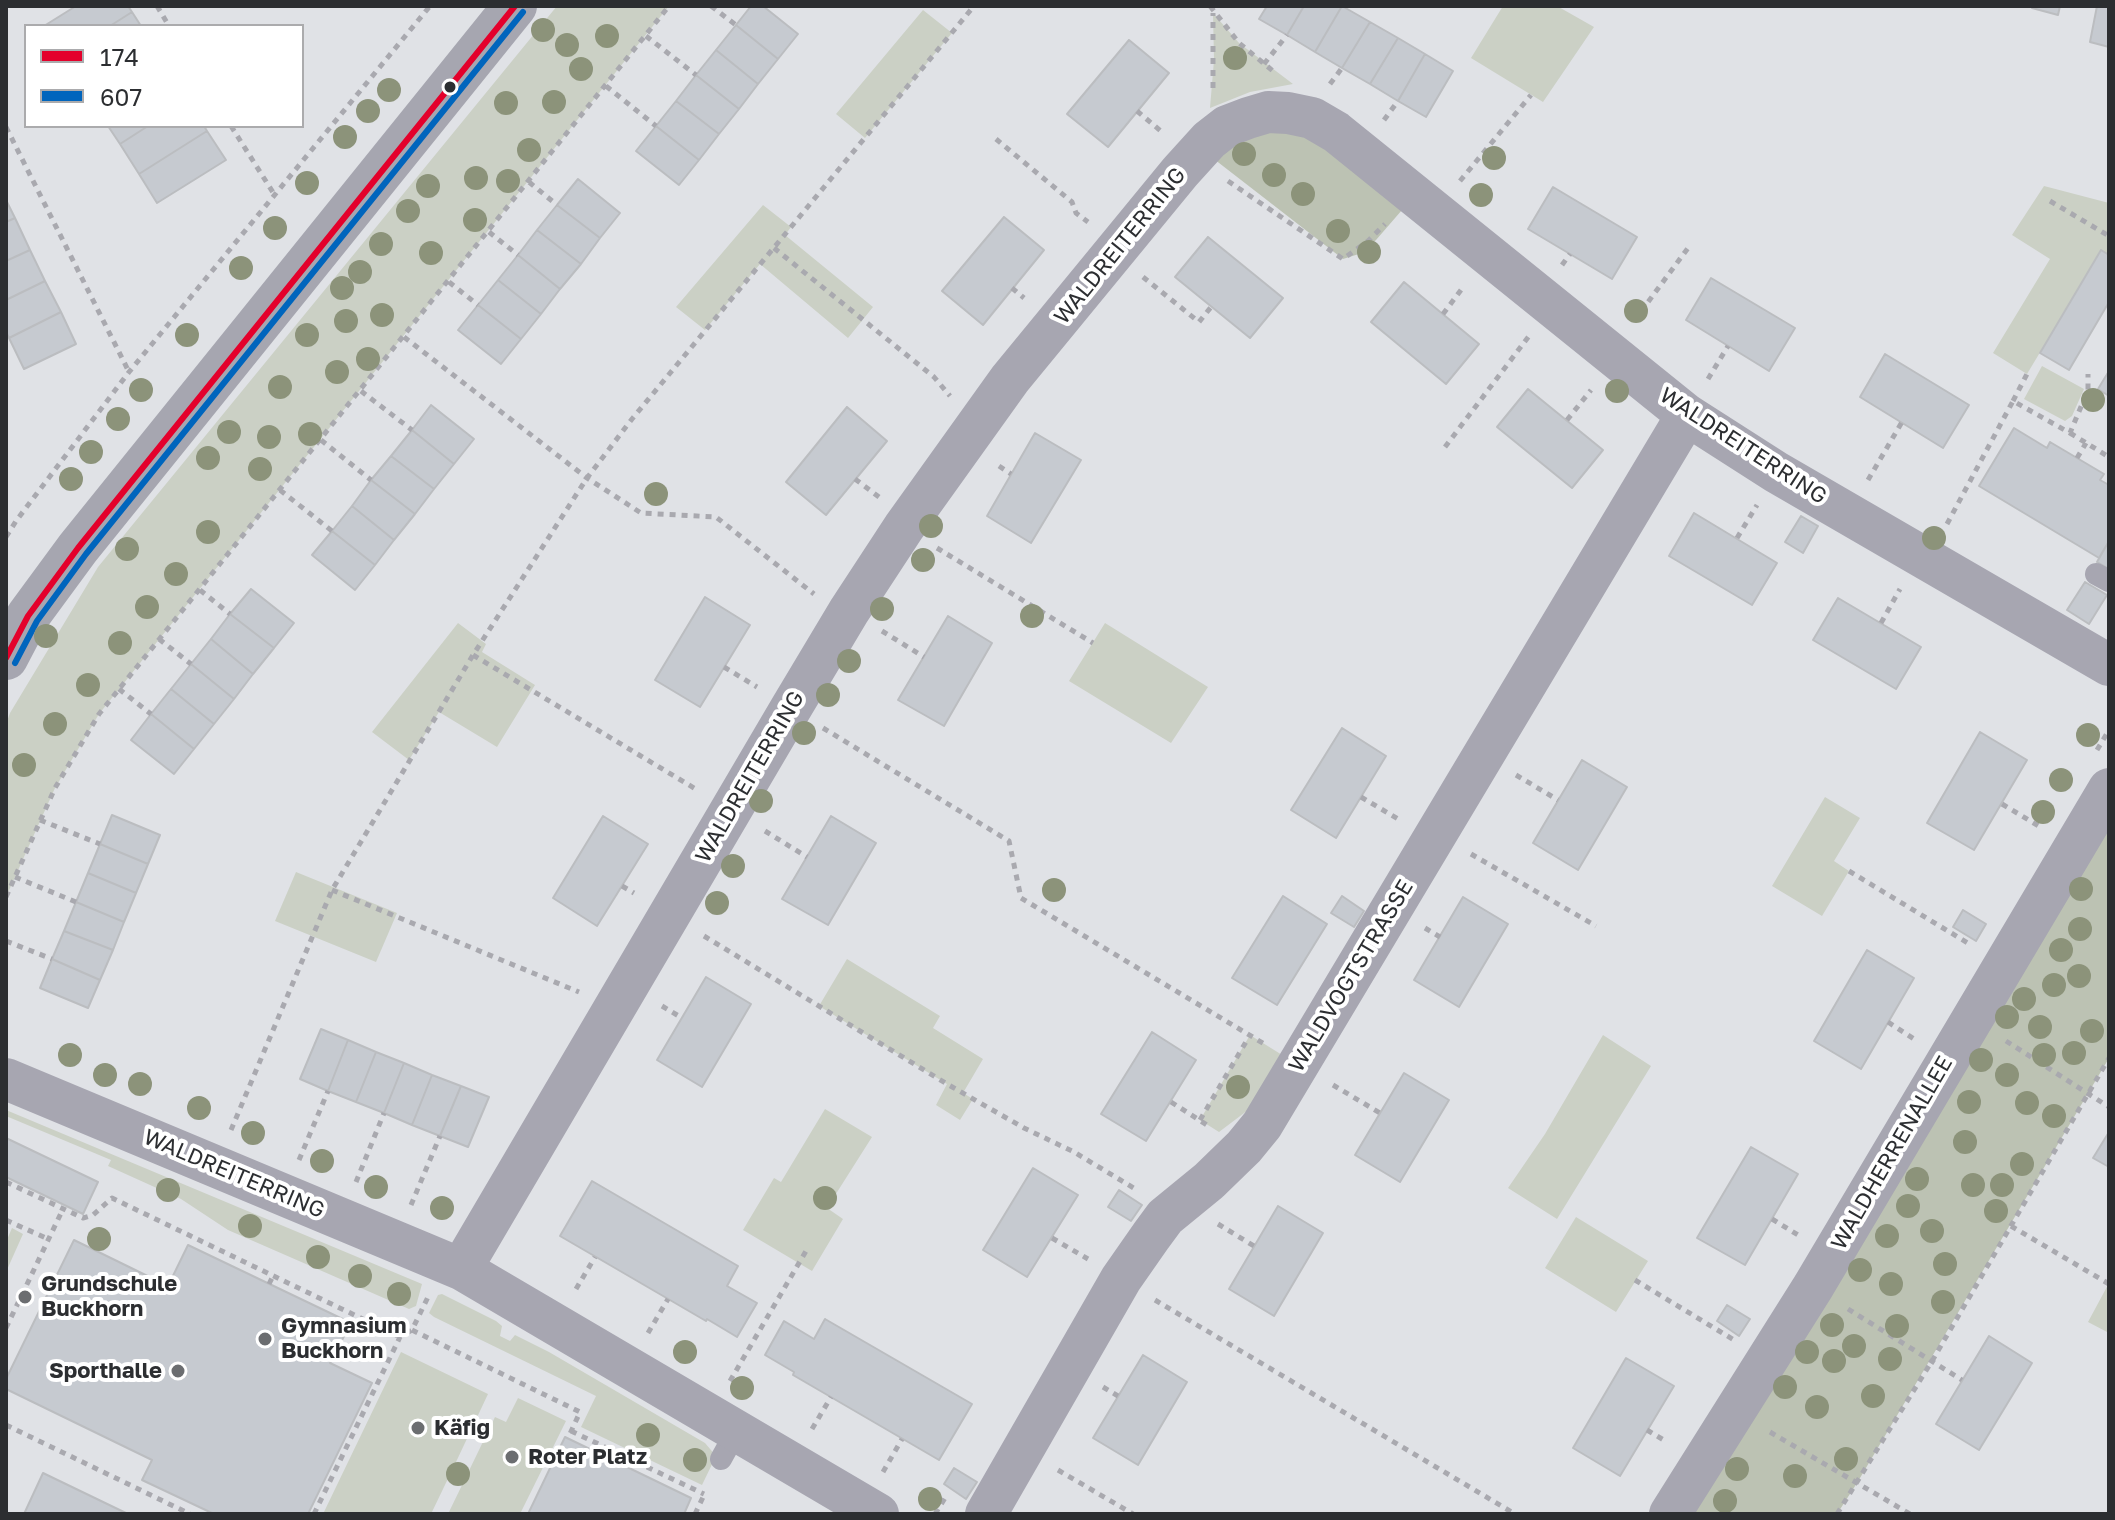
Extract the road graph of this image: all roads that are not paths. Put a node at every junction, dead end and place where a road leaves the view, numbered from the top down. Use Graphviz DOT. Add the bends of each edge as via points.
graph roads {
  1 [pos="515,6"];
  2 [pos="1687,415"];
  3 [pos="6,658"];
  4 [pos="2109,665"];
  5 [pos="2109,789"];
  6 [pos="6,1079"];
  7 [pos="461,1269"];
  8 [pos="879,1494"];
  9 [pos="986,1514"];
  10 [pos="1670,1514"];
  1 -- 3 [label="main road" via="78,548 28,616"];
  2 -- 4 [label="street, WALDREITERRING"];
  2 -- 7 [label="street, WALDREITERRING" via="1336,132 1312,118 1288,113 1268,112 1227,126 1193,157 979,420 849,611 791,708 722,804"];
  2 -- 9 [label="street, WALDVOGTSTRASSE" via="1299,1065 1253,1136 1165,1217 1121,1279"];
  5 -- 10 [label="street, WALDHERRENALLEE" via="1813,1287"];
  6 -- 7 [label="street, WALDREITERRING"];
  7 -- 8 [label="street, WALDREITERRING" via="729,1445"];
}
